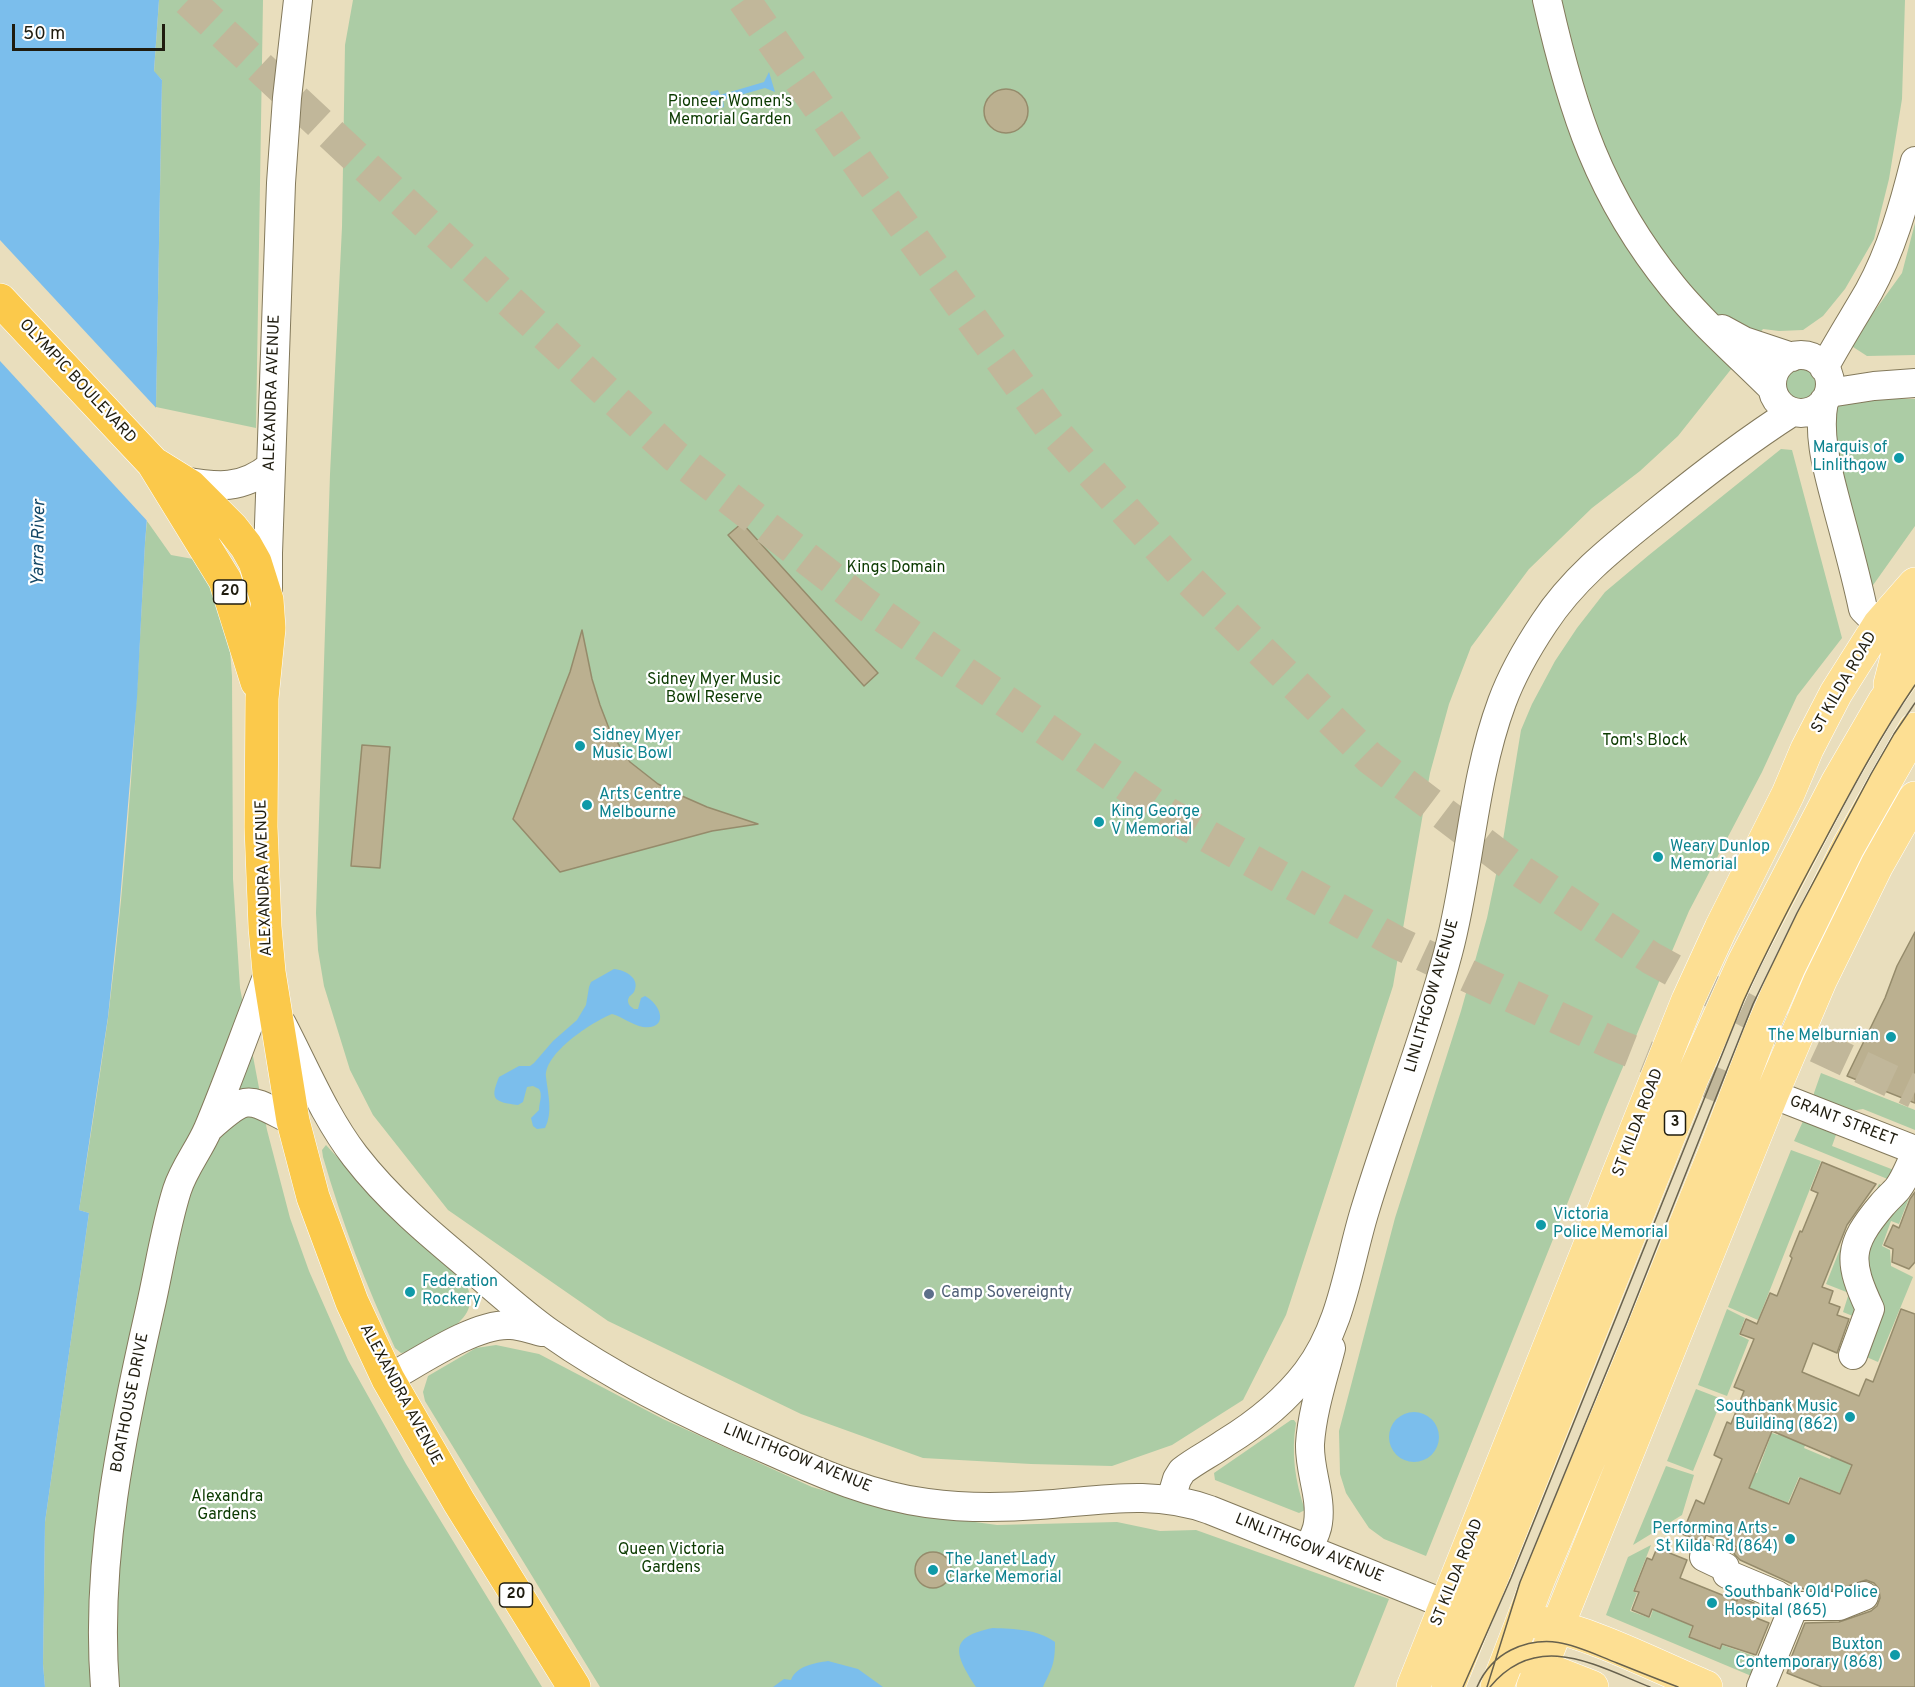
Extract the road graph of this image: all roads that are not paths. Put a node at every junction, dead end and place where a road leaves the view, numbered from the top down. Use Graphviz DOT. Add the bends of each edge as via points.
graph roads {
  1 [pos="298,0"];
  2 [pos="1547,0"];
  3 [pos="1915,160"];
  4 [pos="1869,291"];
  5 [pos="0,300"];
  6 [pos="1691,307"];
  7 [pos="1796,356"];
  8 [pos="1826,383"];
  9 [pos="1906,383"];
  10 [pos="1783,402"];
  11 [pos="271,466"];
  12 [pos="1829,474"];
  13 [pos="171,479"];
  14 [pos="1915,586"];
  15 [pos="269,619"];
  16 [pos="1879,625"];
  17 [pos="1915,659"];
  18 [pos="262,698"];
  19 [pos="1884,702"];
  20 [pos="1915,729"];
  21 [pos="1915,798"];
  22 [pos="269,972"];
  23 [pos="275,1010"];
  24 [pos="1772,1094"];
  25 [pos="293,1121"];
  26 [pos="207,1130"];
  27 [pos="1915,1150"];
  28 [pos="1915,1155"];
  29 [pos="1694,1203"];
  30 [pos="1728,1205"];
  31 [pos="471,1268"];
  32 [pos="1342,1302"];
  33 [pos="553,1335"];
  34 [pos="465,1337"];
  35 [pos="1853,1355"];
  36 [pos="388,1379"];
  37 [pos="1171,1499"];
  38 [pos="1308,1549"];
  39 [pos="1704,1557"];
  40 [pos="1864,1596"];
  41 [pos="1445,1604"];
  42 [pos="1794,1606"];
  43 [pos="1477,1615"];
  44 [pos="1558,1626"];
  45 [pos="1518,1634"];
  46 [pos="1537,1677"];
  47 [pos="105,1687"];
  48 [pos="574,1687"];
  49 [pos="1413,1687"];
  50 [pos="1448,1687"];
  51 [pos="1497,1687"];
  52 [pos="1592,1687"];
  53 [pos="1706,1687"];
  54 [pos="1761,1687"];
  1 -- 11 [label="street, ALEXANDRA AVENUE" via="281,183"];
  2 -- 6 [label="street" via="1565,76 1602,177 1635,236"];
  3 -- 4 [label="street" via="1897,223"];
  4 -- 7 [label="street" via="1842,323"];
  4 -- 8 [label="street"];
  5 -- 13 [label="highway, OLYMPIC BOULEVARD / 20"];
  6 -- 7 [label="street" via="1729,334"];
  6 -- 10 [label="street"];
  7 -- 8 [label="street" via="1812,358"];
  7 -- 10 [label="street" via="1779,365 1772,380"];
  8 -- 9 [label="street" via="1860,379"];
  8 -- 10 [label="street" via="1814,410 1805,413"];
  8 -- 12 [label="street" via="1822,432"];
  10 -- 12 [label="street" via="1818,445"];
  10 -- 32 [label="street, LINLITHGOW AVENUE" via="1577,579 1543,624 1518,667 1502,702 1480,788 1448,952 1364,1214"];
  11 -- 13 [label="street" via="257,477 227,486"];
  11 -- 15 [label="street, ALEXANDRA AVENUE"];
  12 -- 16 [label="street" via="1863,609"];
  13 -- 15 [label="highway, OLYMPIC BOULEVARD / 20" via="207,501 246,546 263,584"];
  13 -- 18 [label="highway, OLYMPIC BOULEVARD / 20" via="225,580"];
  14 -- 16 [label="main road, ST KILDA ROAD"];
  14 -- 19 [label="main road"];
  15 -- 18 [label="highway, ALEXANDRA AVENUE / 20"];
  16 -- 41 [label="main road, ST KILDA ROAD" via="1841,684 1807,749 1688,1000"];
  17 -- 19 [label="main road, ST KILDA ROAD / 3"];
  18 -- 22 [label="highway, ALEXANDRA AVENUE / 20" via="261,859"];
  19 -- 43 [label="main road, ST KILDA ROAD / 3" via="1764,920 1692,1078"];
  20 -- 29 [label="main road" via="1848,847 1790,967"];
  21 -- 24 [label="main road" via="1820,981"];
  22 -- 23 [label="highway, ALEXANDRA AVENUE / 20"];
  22 -- 26 [label="street, BOATHOUSE DRIVE"];
  23 -- 25 [label="highway, ALEXANDRA AVENUE / 20"];
  23 -- 31 [label="street, LINLITHGOW AVENUE" via="354,1155 398,1205"];
  24 -- 27 [label="street, GRANT STREET"];
  24 -- 30 [label="main road"];
  25 -- 26 [label="street, BOATHOUSE DRIVE" via="245,1101 233,1106"];
  25 -- 36 [label="highway, ALEXANDRA AVENUE / 20" via="330,1246"];
  26 -- 47 [label="street, BOATHOUSE DRIVE" via="177,1191 120,1454 103,1611"];
  28 -- 35 [label="street" via="1898,1188 1873,1215 1854,1249 1854,1266 1870,1309"];
  29 -- 30 [label="main road"];
  29 -- 45 [label="main road"];
  30 -- 44 [label="main road"];
  31 -- 33 [label="street, LINLITHGOW AVENUE"];
  31 -- 34 [label="street" via="482,1299 476,1320"];
  32 -- 37 [label="street, LINLITHGOW AVENUE" via="1323,1348 1295,1387 1258,1420 1182,1471"];
  32 -- 38 [label="street" via="1311,1438 1318,1525"];
  33 -- 34 [label="street, LINLITHGOW AVENUE" via="499,1325"];
  33 -- 37 [label="street, LINLITHGOW AVENUE" via="693,1415 868,1490 927,1503 968,1506"];
  34 -- 36 [label="street, LINLITHGOW AVENUE"];
  36 -- 48 [label="highway, ALEXANDRA AVENUE / 20"];
  37 -- 38 [label="street, LINLITHGOW AVENUE"];
  38 -- 41 [label="street, LINLITHGOW AVENUE"];
  39 -- 42 [label="street" via="1725,1567 1727,1574 1777,1594"];
  40 -- 42 [label="street" via="1839,1606"];
  41 -- 43 [label="main road"];
  41 -- 49 [label="main road, ST KILDA ROAD"];
  42 -- 54 [label="street"];
  43 -- 45 [label="main road"];
  43 -- 50 [label="main road, ST KILDA ROAD"];
  44 -- 45 [label="main road"];
  44 -- 46 [label="main road"];
  44 -- 53 [label="main road"];
  45 -- 46 [label="main road"];
  45 -- 51 [label="main road"];
  46 -- 52 [label="main road"];
}
